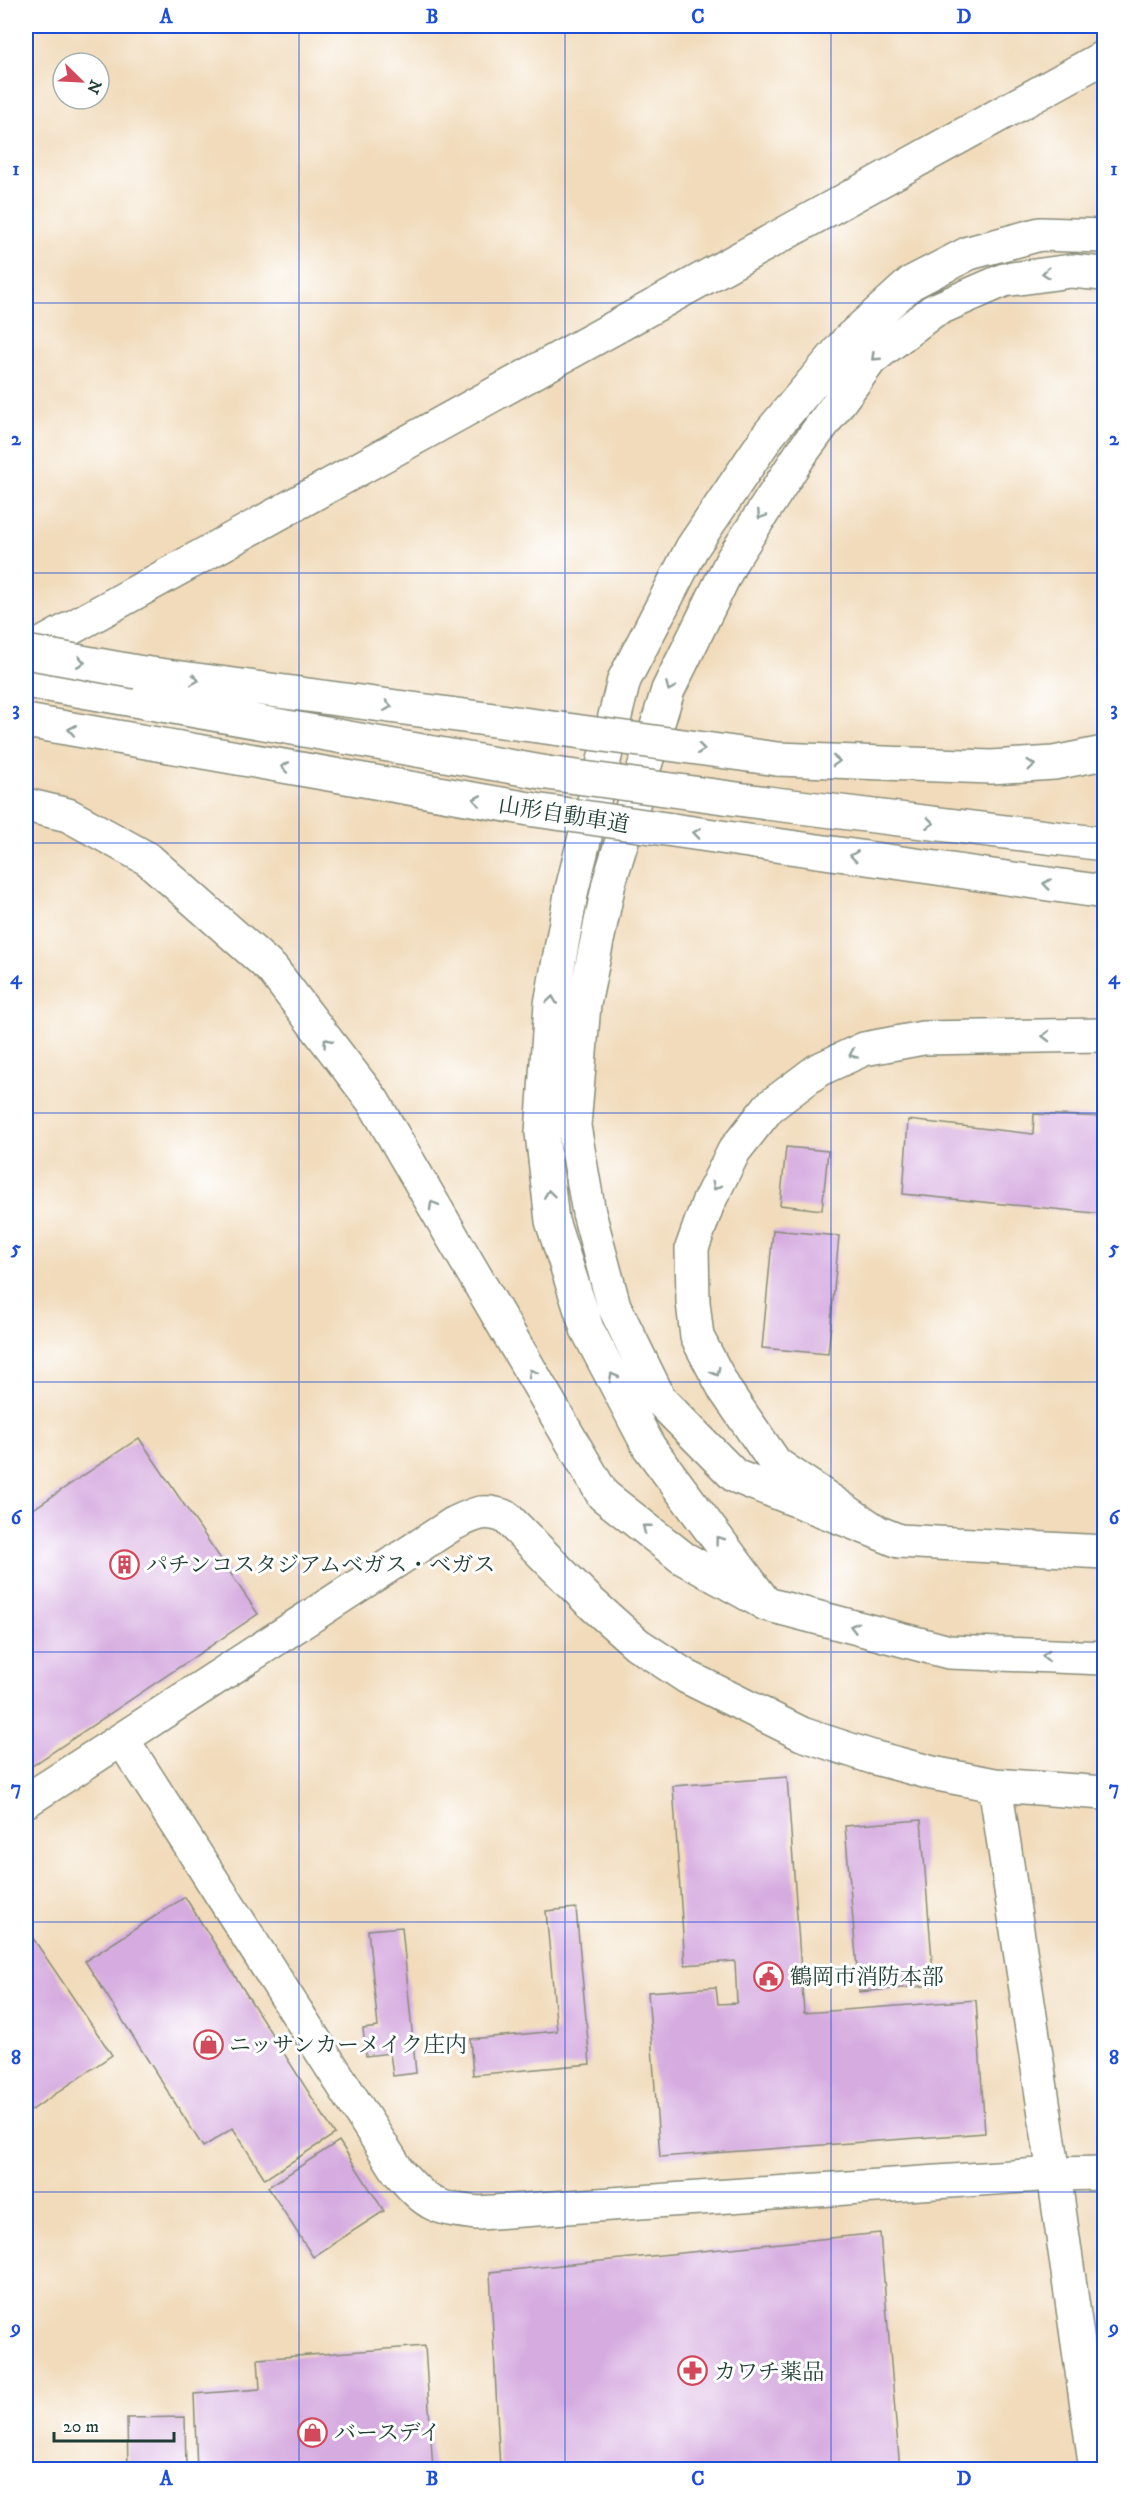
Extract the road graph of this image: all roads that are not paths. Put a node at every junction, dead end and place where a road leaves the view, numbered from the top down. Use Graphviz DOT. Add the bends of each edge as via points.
graph roads {
  1 [pos="1104,57"];
  2 [pos="1104,236"];
  3 [pos="1104,274"];
  4 [pos="26,653"];
  5 [pos="26,681"];
  6 [pos="134,686"];
  7 [pos="26,721"];
  8 [pos="1104,753"];
  9 [pos="26,805"];
  10 [pos="1104,844"];
  11 [pos="1104,892"];
  12 [pos="1104,1035"];
  13 [pos="877,1532"];
  14 [pos="1104,1552"];
  15 [pos="766,1604"];
  16 [pos="1104,1658"];
  17 [pos="122,1739"];
  18 [pos="995,1785"];
  19 [pos="1104,1793"];
  20 [pos="26,1801"];
  21 [pos="1104,2173"];
  22 [pos="1054,2174"];
  23 [pos="1096,2469"];
  1 -- 4 [label="main road"];
  15 -- 2 [label="main road, one-way" via="649,1447 587,1329 552,1221 542,1133 551,1004 574,877 624,681 692,548 769,434 849,339 911,283 969,253 1040,234"];
  3 -- 13 [label="main road, one-way" via="1071,271 1004,280 933,311 871,359 800,454 732,560 668,690 609,883 584,1004 574,1126 589,1213 614,1306 660,1400 735,1476"];
  4 -- 6 [label="main road, one-way, bridge"];
  5 -- 6 [label="main road, 山形自動車道"];
  6 -- 8 [label="main road, one-way, bridge" via="560,729 777,759 991,767 1054,764"];
  6 -- 10 [label="main road, 山形自動車道, one-way, bridge" via="547,773"];
  11 -- 7 [label="main road, 山形自動車道, one-way, bridge" via="535,810"];
  15 -- 9 [label="main road, one-way" via="683,1558 603,1495 373,1101 272,969 148,860 68,816"];
  12 -- 13 [label="main road, one-way" via="923,1038 864,1049 818,1070 769,1107 734,1150 708,1203 692,1248 693,1302 698,1337 725,1390 777,1464"];
  13 -- 14 [label="main road" via="899,1541 924,1544"];
  16 -- 15 [label="main road, one-way" via="950,1652"];
  17 -- 18 [label="main road" via="453,1524 490,1511 506,1517 591,1603 638,1644 687,1677 802,1734 932,1773"];
  17 -- 20 [label="main road"];
  17 -- 22 [label="main road" via="399,2171 418,2194 442,2209 489,2212"];
  18 -- 19 [label="main road"];
  18 -- 22 [label="main road"];
  21 -- 22 [label="main road"];
  22 -- 23 [label="main road"];
}
